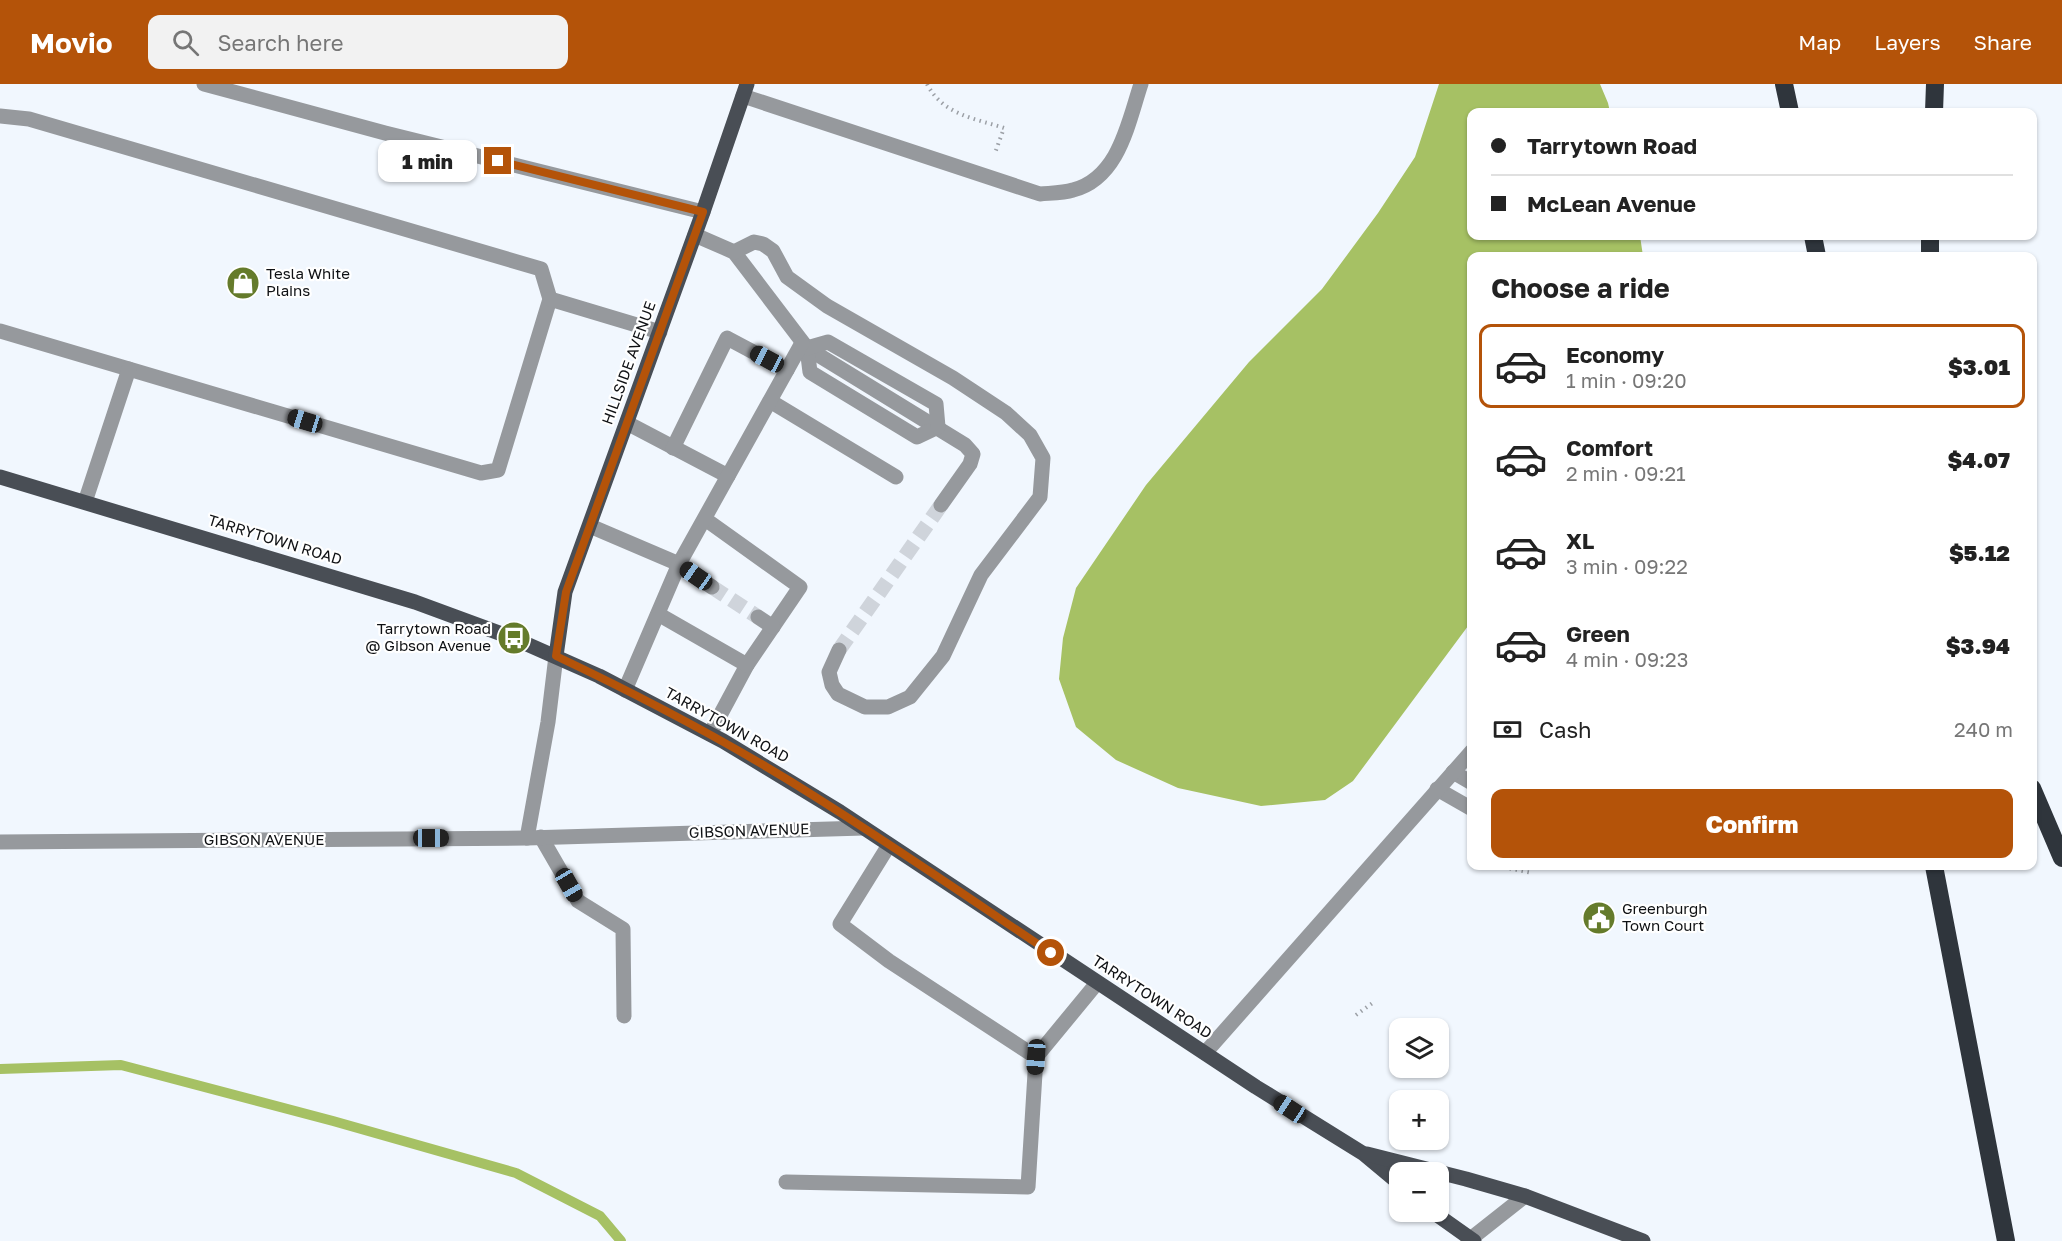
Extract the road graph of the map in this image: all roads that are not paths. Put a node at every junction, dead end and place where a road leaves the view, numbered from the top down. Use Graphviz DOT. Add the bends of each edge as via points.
graph roads {
  1 [pos="204,84"];
  2 [pos="1141,84"];
  3 [pos="1784,84"];
  4 [pos="1935,84"];
  5 [pos="745,90"];
  6 [pos="1789,108"];
  7 [pos="1934,108"];
  8 [pos="0,116"];
  9 [pos="703,212"];
  10 [pos="695,235"];
  11 [pos="734,252"];
  12 [pos="550,299"];
  13 [pos="0,331"];
  14 [pos="660,332"];
  15 [pos="805,345"];
  16 [pos="129,369"];
  17 [pos="787,370"];
  18 [pos="770,401"];
  19 [pos="627,423"];
  20 [pos="938,427"];
  21 [pos="673,448"];
  22 [pos="728,476"];
  23 [pos="0,477"];
  24 [pos="897,477"];
  25 [pos="85,502"];
  26 [pos="941,505"];
  27 [pos="705,519"];
  28 [pos="590,526"];
  29 [pos="679,564"];
  30 [pos="712,587"];
  31 [pos="658,614"];
  32 [pos="758,617"];
  33 [pos="773,627"];
  34 [pos="839,650"];
  35 [pos="556,656"];
  36 [pos="747,665"];
  37 [pos="625,690"];
  38 [pos="710,734"];
  39 [pos="1467,756"];
  40 [pos="1453,772"];
  41 [pos="1467,780"];
  42 [pos="1437,789"];
  43 [pos="2037,800"];
  44 [pos="1467,805"];
  45 [pos="864,828"];
  46 [pos="534,838"];
  47 [pos="0,842"];
  48 [pos="889,845"];
  49 [pos="2062,858"];
  50 [pos="1935,870"];
  51 [pos="1097,983"];
  52 [pos="624,1016"];
  53 [pos="1205,1053"];
  54 [pos="1036,1057"];
  55 [pos="1364,1154"];
  56 [pos="1389,1175"];
  57 [pos="786,1182"];
  58 [pos="1525,1196"];
  59 [pos="1447,1222"];
  60 [pos="1471,1240"];
  61 [pos="1643,1241"];
  62 [pos="2007,1241"];
  1 -- 9 [label="street"];
  2 -- 5 [label="street" via="1118,152 1099,177 1074,190 1040,194"];
  3 -- 6 [label="highway"];
  4 -- 7 [label="highway"];
  5 -- 9 [label="main road, HILLSIDE AVENUE"];
  8 -- 12 [label="street" via="29,118 541,269"];
  9 -- 10 [label="main road, HILLSIDE AVENUE"];
  10 -- 11 [label="street"];
  10 -- 14 [label="main road, HILLSIDE AVENUE"];
  11 -- 15 [label="street"];
  11 -- 34 [label="street" via="754,242 764,244 773,251 788,277 827,306 1006,413 1030,435 1043,458 1040,497 981,575 943,657 910,697 888,707 865,707 838,694 831,685 829,672"];
  12 -- 14 [label="street"];
  12 -- 16 [label="street" via="498,470 481,473"];
  13 -- 16 [label="street"];
  14 -- 19 [label="main road, HILLSIDE AVENUE"];
  15 -- 17 [label="street"];
  15 -- 20 [label="street" via="828,342 936,404"];
  15 -- 20 [label="street" via="810,372 917,437"];
  16 -- 25 [label="street"];
  17 -- 18 [label="street"];
  17 -- 21 [label="street" via="727,338"];
  18 -- 22 [label="street"];
  18 -- 24 [label="street"];
  19 -- 21 [label="street"];
  19 -- 28 [label="main road, HILLSIDE AVENUE"];
  20 -- 26 [label="street" via="973,454"];
  21 -- 22 [label="street"];
  22 -- 27 [label="street"];
  23 -- 25 [label="main road, TARRYTOWN ROAD"];
  25 -- 35 [label="main road, TARRYTOWN ROAD" via="415,602"];
  27 -- 29 [label="street"];
  27 -- 33 [label="street" via="800,587"];
  28 -- 29 [label="street"];
  28 -- 35 [label="main road, HILLSIDE AVENUE" via="566,592"];
  29 -- 30 [label="street"];
  29 -- 31 [label="street"];
  31 -- 36 [label="street"];
  31 -- 37 [label="street"];
  32 -- 33 [label="street"];
  33 -- 36 [label="street"];
  35 -- 37 [label="main road, TARRYTOWN ROAD"];
  35 -- 46 [label="street"];
  36 -- 38 [label="street"];
  37 -- 38 [label="main road, TARRYTOWN ROAD"];
  38 -- 45 [label="main road, TARRYTOWN ROAD"];
  39 -- 40 [label="street"];
  40 -- 41 [label="street"];
  40 -- 42 [label="street"];
  42 -- 44 [label="street"];
  42 -- 53 [label="street"];
  43 -- 49 [label="highway"];
  45 -- 46 [label="street, GIBSON AVENUE"];
  45 -- 48 [label="main road, TARRYTOWN ROAD"];
  46 -- 47 [label="street, GIBSON AVENUE"];
  46 -- 52 [label="street" via="578,901 623,929"];
  48 -- 51 [label="main road, TARRYTOWN ROAD"];
  48 -- 54 [label="street" via="840,924 889,962"];
  50 -- 62 [label="highway"];
  51 -- 53 [label="main road, TARRYTOWN ROAD"];
  51 -- 54 [label="street"];
  53 -- 55 [label="main road, TARRYTOWN ROAD"];
  54 -- 57 [label="street" via="1028,1187"];
  55 -- 56 [label="main road, TARRYTOWN ROAD"];
  55 -- 58 [label="main road, TARRYTOWN ROAD"];
  58 -- 60 [label="street"];
  58 -- 61 [label="main road, TARRYTOWN ROAD"];
  59 -- 60 [label="main road"];
}
